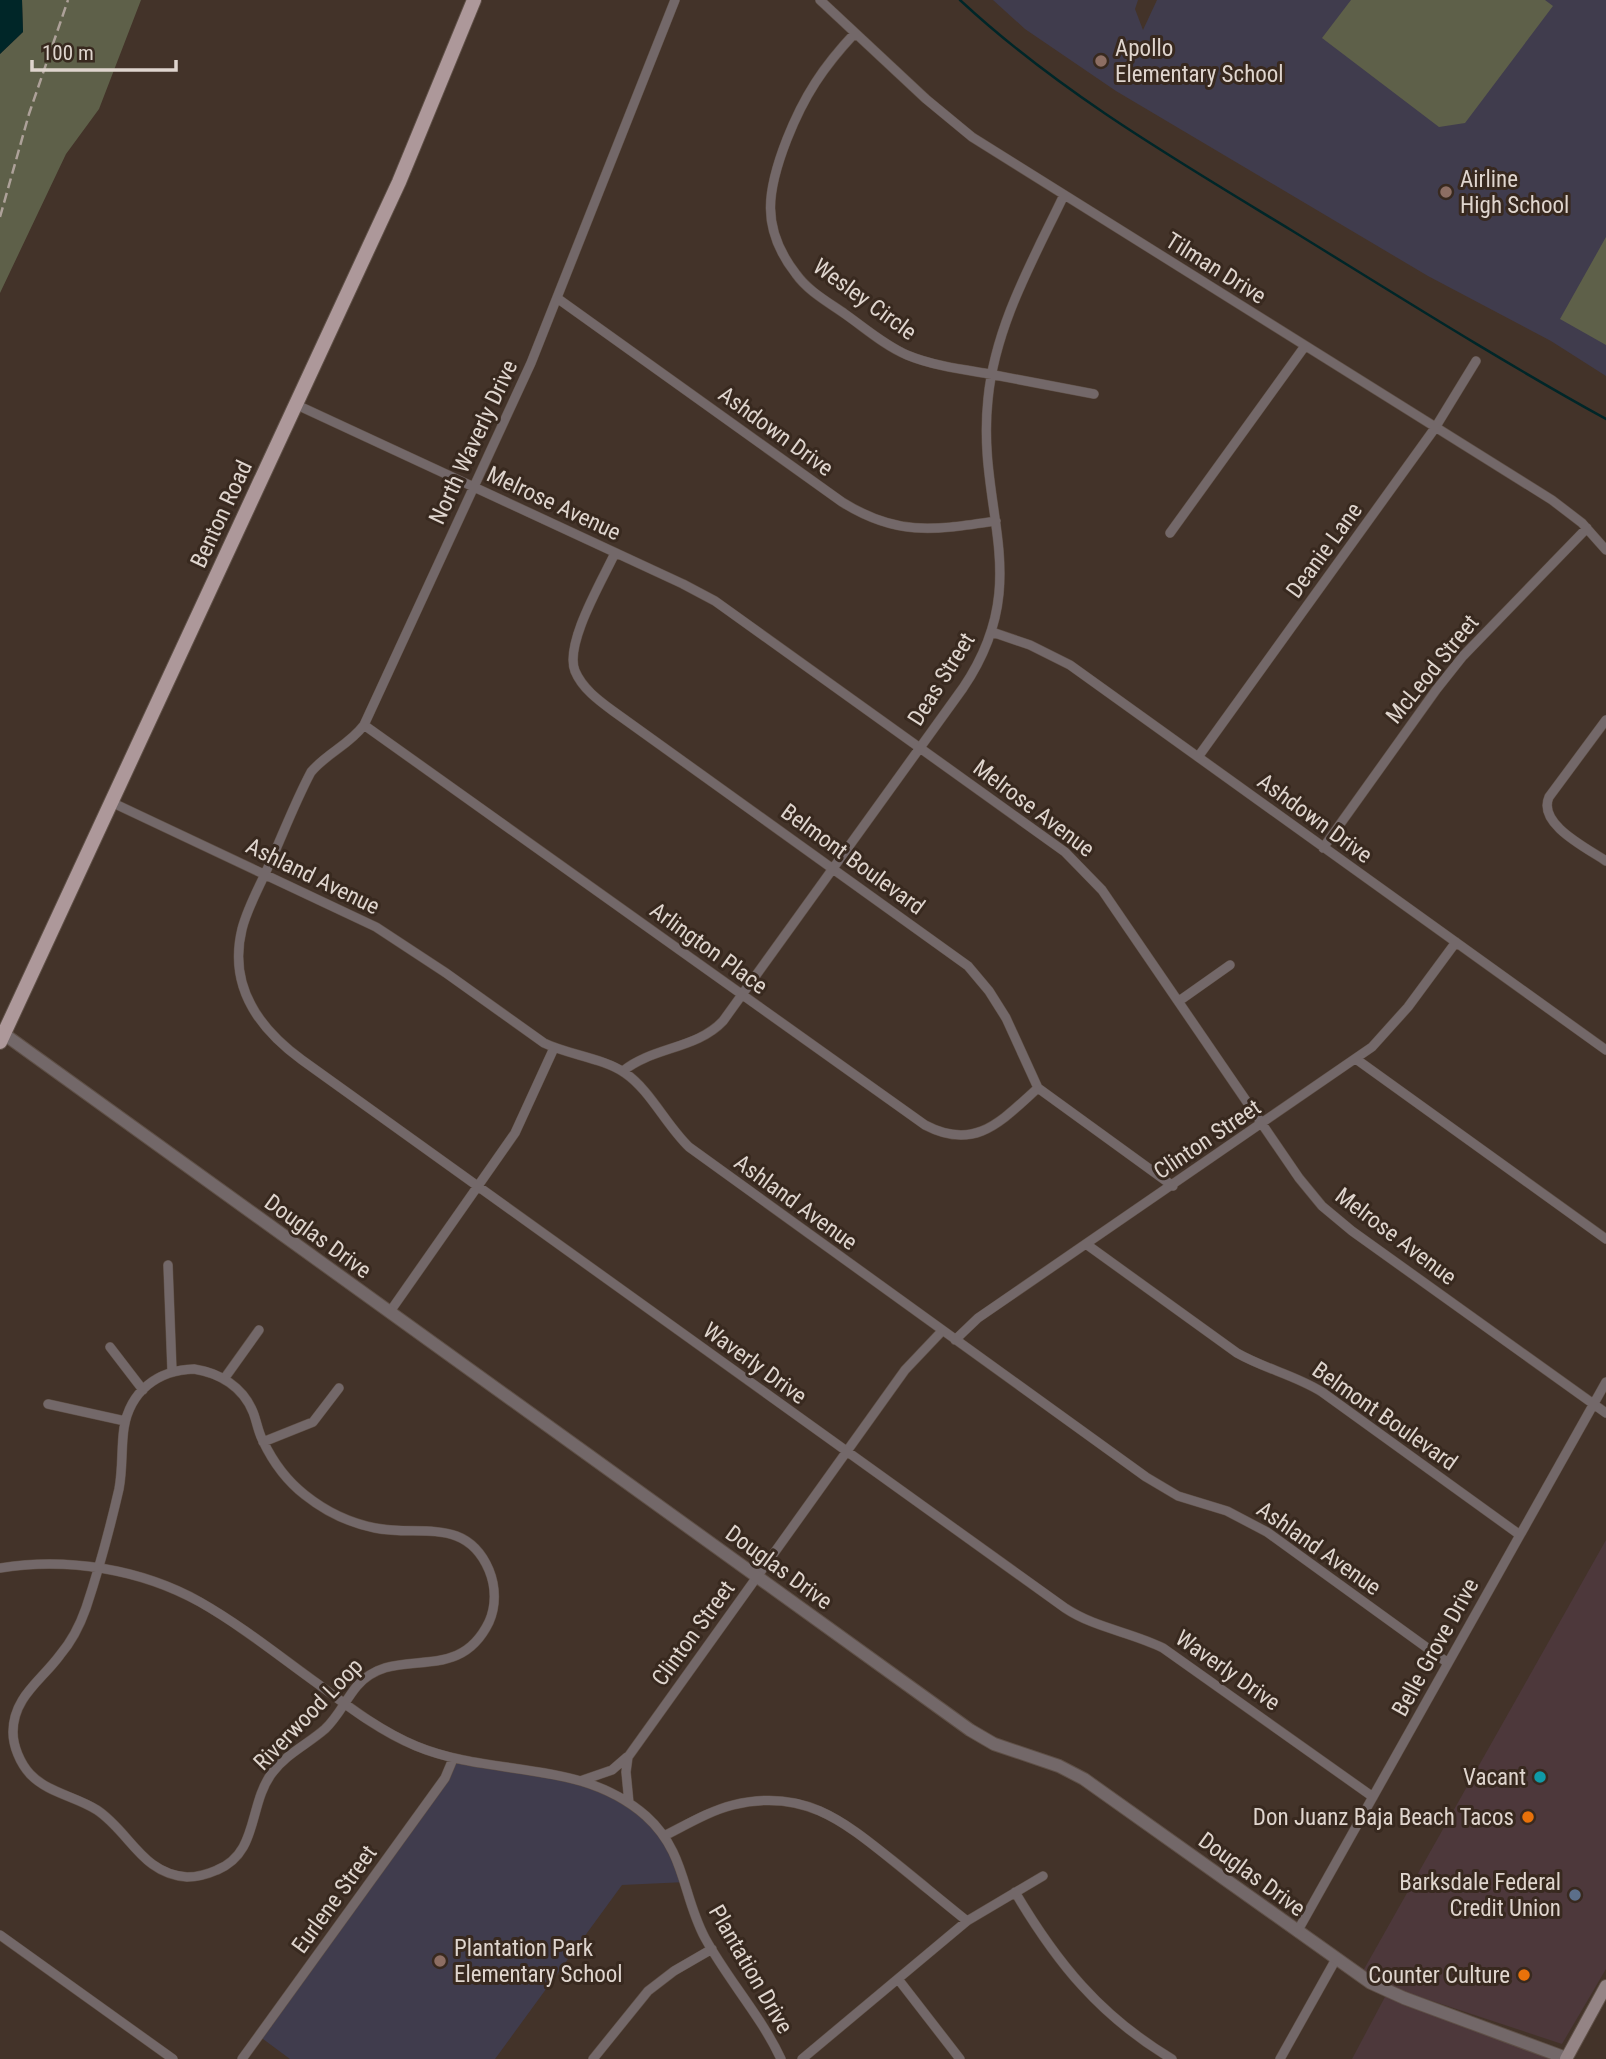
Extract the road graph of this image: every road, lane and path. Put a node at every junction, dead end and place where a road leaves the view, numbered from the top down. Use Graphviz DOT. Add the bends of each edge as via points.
graph roads {
  1 [pos="474,0"];
  2 [pos="676,0"];
  3 [pos="820,0"];
  4 [pos="855,33"];
  5 [pos="1064,195"];
  6 [pos="557,298"];
  7 [pos="1305,346"];
  8 [pos="1476,361"];
  9 [pos="991,374"];
  10 [pos="1094,394"];
  11 [pos="297,405"];
  12 [pos="1435,428"];
  13 [pos="474,487"];
  14 [pos="996,521"];
  15 [pos="1587,528"];
  16 [pos="1170,533"];
  17 [pos="1606,550"];
  18 [pos="615,553"];
  19 [pos="992,632"];
  20 [pos="1606,719"];
  21 [pos="364,725"];
  22 [pos="920,748"];
  23 [pos="1198,758"];
  24 [pos="111,803"];
  25 [pos="1323,848"];
  26 [pos="1606,861"];
  27 [pos="833,868"];
  28 [pos="265,874"];
  29 [pos="1456,942"];
  30 [pos="1230,965"];
  31 [pos="742,995"];
  32 [pos="1179,1001"];
  33 [pos="2,1038"];
  34 [pos="554,1048"];
  35 [pos="1606,1050"];
  36 [pos="1356,1059"];
  37 [pos="622,1071"];
  38 [pos="1038,1088"];
  39 [pos="1262,1124"];
  40 [pos="1173,1186"];
  41 [pos="479,1188"];
  42 [pos="1606,1239"];
  43 [pos="1086,1244"];
  44 [pos="169,1265"];
  45 [pos="389,1313"];
  46 [pos="259,1330"];
  47 [pos="942,1331"];
  48 [pos="955,1340"];
  49 [pos="110,1347"];
  50 [pos="172,1371"];
  51 [pos="224,1379"];
  52 [pos="1606,1382"];
  53 [pos="340,1388"];
  54 [pos="143,1390"];
  55 [pos="48,1404"];
  56 [pos="1594,1404"];
  57 [pos="1606,1413"];
  58 [pos="125,1421"];
  59 [pos="263,1442"];
  60 [pos="847,1452"];
  61 [pos="1520,1535"];
  62 [pos="0,1568"];
  63 [pos="97,1568"];
  64 [pos="757,1576"];
  65 [pos="1448,1663"];
  66 [pos="344,1703"];
  67 [pos="628,1757"];
  68 [pos="453,1759"];
  69 [pos="583,1780"];
  70 [pos="1373,1797"];
  71 [pos="629,1803"];
  72 [pos="664,1836"];
  73 [pos="1043,1876"];
  74 [pos="1015,1892"];
  75 [pos="967,1921"];
  76 [pos="1297,1932"];
  77 [pos="0,1935"];
  78 [pos="712,1949"];
  79 [pos="1336,1959"];
  80 [pos="898,1979"];
  81 [pos="1606,1986"];
  82 [pos="173,2059"];
  83 [pos="242,2059"];
  84 [pos="593,2059"];
  85 [pos="781,2059"];
  86 [pos="802,2059"];
  87 [pos="960,2059"];
  88 [pos="1172,2059"];
  89 [pos="1280,2059"];
  90 [pos="1567,2059"];
  1 -- 11 [label="main road, Benton Road" via="399,182"];
  2 -- 6 [label="street, North Waverly Drive"];
  3 -- 4 [label="street, Tilman Drive"];
  4 -- 5 [label="street, Tilman Drive" via="956,126"];
  4 -- 9 [label="street, Wesley Circle" via="806,96 775,170 770,214 779,248 803,283 886,343 920,360"];
  5 -- 7 [label="street, Tilman Drive"];
  5 -- 9 [label="street, Deas Street" via="1010,312"];
  6 -- 13 [label="street, North Waverly Drive"];
  6 -- 14 [label="street, Ashdown Drive" via="860,513 918,530"];
  7 -- 12 [label="street, Tilman Drive"];
  7 -- 16 [label="street"];
  8 -- 12 [label="street, Deanie Lane"];
  9 -- 10 [label="street, Wesley Circle"];
  9 -- 14 [label="street, Deas Street" via="986,449"];
  11 -- 13 [label="street, Melrose Avenue"];
  11 -- 24 [label="main road, Benton Road"];
  12 -- 15 [label="street, Tilman Drive" via="1552,500"];
  12 -- 23 [label="street, Deanie Lane"];
  13 -- 18 [label="street, Melrose Avenue"];
  13 -- 21 [label="street, North Waverly Drive"];
  14 -- 19 [label="street, Deas Street" via="1001,581"];
  15 -- 17 [label="street, Tilman Drive"];
  15 -- 25 [label="street, McLeod Street" via="1463,656"];
  18 -- 22 [label="street, Melrose Avenue" via="732,611"];
  18 -- 27 [label="street, Belmont Boulevard" via="575,640 572,661 580,680 599,700"];
  19 -- 22 [label="street, Deas Street" via="971,675"];
  19 -- 23 [label="street, Ashdown Drive" via="1070,666"];
  20 -- 26 [label="street" via="1549,797 1546,808 1553,824"];
  21 -- 28 [label="street, North Waverly Drive" via="348,744 311,772"];
  21 -- 31 [label="street, Arlington Place"];
  22 -- 27 [label="street, Deas Street"];
  22 -- 32 [label="street, Melrose Avenue" via="1080,866 1102,890"];
  23 -- 25 [label="street, Ashdown Drive"];
  24 -- 28 [label="street, Ashland Avenue"];
  24 -- 33 [label="main road, Benton Road"];
  25 -- 29 [label="street, Ashdown Drive"];
  27 -- 31 [label="street, Deas Street"];
  27 -- 38 [label="street, Belmont Boulevard" via="976,975 1006,1018"];
  28 -- 34 [label="street, Ashland Avenue" via="389,935"];
  28 -- 41 [label="street, Waverly Drive" via="244,923 239,955 242,984 260,1021 293,1054"];
  29 -- 35 [label="street, Ashdown Drive"];
  29 -- 36 [label="street, Clinton Street" via="1390,1030"];
  30 -- 32 [label="street"];
  31 -- 37 [label="street, Deas Street" via="711,1032 637,1060"];
  31 -- 38 [label="street, Arlington Place" via="915,1119 943,1133 963,1136 984,1131"];
  32 -- 39 [label="street, Melrose Avenue"];
  33 -- 45 [label="street, Douglas Drive"];
  34 -- 37 [label="street, Ashland Avenue"];
  34 -- 41 [label="street" via="515,1133"];
  36 -- 39 [label="street, Clinton Street"];
  36 -- 42 [label="street"];
  37 -- 47 [label="street, Ashland Avenue" via="640,1085 689,1147"];
  38 -- 40 [label="street, Belmont Boulevard"];
  39 -- 40 [label="street, Clinton Street"];
  39 -- 56 [label="street, Melrose Avenue" via="1299,1178 1335,1217"];
  40 -- 43 [label="street, Clinton Street"];
  41 -- 45 [label="street"];
  41 -- 60 [label="street, Waverly Drive"];
  43 -- 48 [label="street, Clinton Street" via="978,1318"];
  43 -- 61 [label="street, Belmont Boulevard" via="1237,1353 1322,1392"];
  44 -- 50 [label="street"];
  45 -- 64 [label="street, Douglas Drive"];
  46 -- 51 [label="street"];
  47 -- 48 [label="street, Ashland Avenue"];
  47 -- 60 [label="street, Clinton Street" via="905,1370"];
  48 -- 65 [label="street, Ashland Avenue" via="1152,1481 1178,1496 1253,1523"];
  49 -- 54 [label="street"];
  50 -- 51 [label="street" via="204,1370"];
  50 -- 54 [label="street, Riverwood Loop"];
  51 -- 59 [label="street, Riverwood Loop" via="250,1405"];
  52 -- 56 [label="street, Belle Grove Drive"];
  53 -- 59 [label="street" via="313,1422"];
  54 -- 58 [label="street, Riverwood Loop"];
  55 -- 58 [label="street"];
  56 -- 57 [label="street, Melrose Avenue"];
  56 -- 61 [label="street, Belle Grove Drive"];
  58 -- 63 [label="street, Riverwood Loop" via="120,1483"];
  59 -- 66 [label="street, Riverwood Loop" via="283,1474 316,1503 374,1528 432,1529 456,1536 483,1559 493,1582 492,1614 466,1651 447,1660 380,1668"];
  60 -- 64 [label="street, Clinton Street"];
  60 -- 70 [label="street, Waverly Drive" via="1065,1608 1088,1622 1163,1648"];
  61 -- 65 [label="street, Belle Grove Drive"];
  62 -- 63 [label="street, Plantation Drive" via="63,1564"];
  63 -- 66 [label="street, Plantation Drive" via="155,1582 198,1601"];
  63 -- 66 [label="street, Riverwood Loop" via="76,1631 22,1699 14,1743 22,1764 38,1782 102,1814 155,1867 191,1877 219,1870 232,1861 246,1846 270,1775 324,1730"];
  64 -- 67 [label="street, Clinton Street"];
  64 -- 76 [label="street, Douglas Drive" via="970,1730 1084,1779"];
  65 -- 70 [label="street, Belle Grove Drive"];
  66 -- 68 [label="street, Plantation Drive" via="391,1734"];
  67 -- 69 [label="street, Clinton Street" via="612,1770"];
  67 -- 71 [label="street"];
  68 -- 69 [label="street, Plantation Drive"];
  68 -- 83 [label="street, Eurlene Street" via="445,1779"];
  69 -- 71 [label="street, Plantation Drive"];
  70 -- 76 [label="street, Belle Grove Drive"];
  71 -- 72 [label="street, Plantation Drive"];
  72 -- 75 [label="street" via="735,1804 799,1803 839,1819"];
  72 -- 78 [label="street, Plantation Drive" via="681,1867 699,1926"];
  73 -- 74 [label="street"];
  74 -- 75 [label="street"];
  74 -- 88 [label="street" via="1080,1985 1135,2035"];
  75 -- 80 [label="street"];
  76 -- 79 [label="street, Douglas Drive"];
  77 -- 82 [label="street"];
  78 -- 84 [label="street" via="648,1992"];
  78 -- 85 [label="street, Plantation Drive"];
  79 -- 89 [label="street"];
  79 -- 90 [label="street, Douglas Drive" via="1393,1994"];
  80 -- 86 [label="street"];
  80 -- 87 [label="street"];
  81 -- 90 [label="main road"];
}
